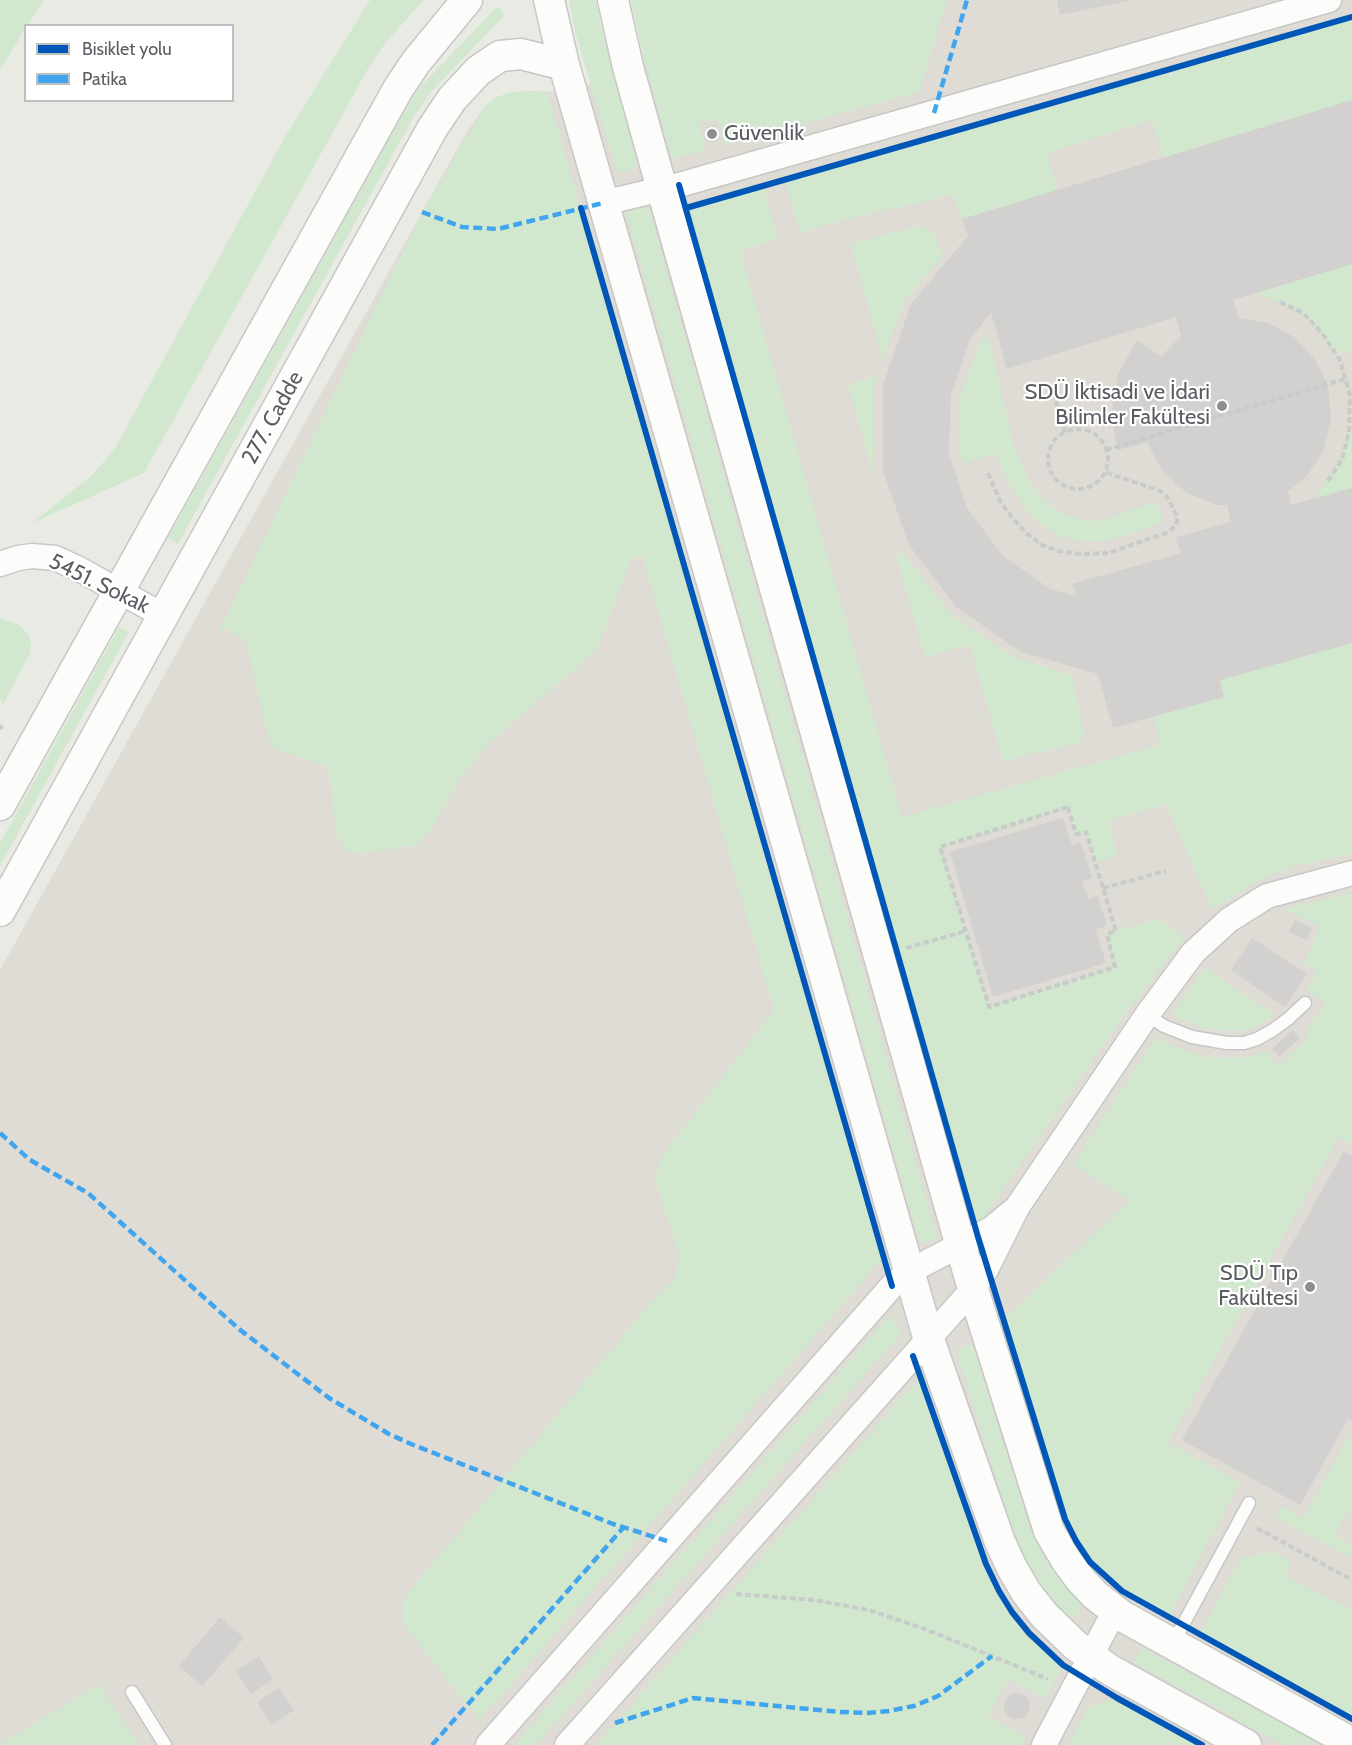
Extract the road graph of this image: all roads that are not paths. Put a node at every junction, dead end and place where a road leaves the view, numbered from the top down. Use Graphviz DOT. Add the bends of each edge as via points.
graph roads {
  1 [pos="467,0"];
  2 [pos="549,0"];
  3 [pos="613,0"];
  4 [pos="1329,0"];
  5 [pos="564,65"];
  6 [pos="662,189"];
  7 [pos="603,203"];
  8 [pos="0,564"];
  9 [pos="119,591"];
  10 [pos="164,616"];
  11 [pos="0,805"];
  12 [pos="1352,873"];
  13 [pos="0,911"];
  14 [pos="1305,1003"];
  15 [pos="1147,1015"];
  16 [pos="1018,1206"];
  17 [pos="960,1245"];
  18 [pos="910,1271"];
  19 [pos="973,1289"];
  20 [pos="928,1337"];
  21 [pos="1249,1503"];
  22 [pos="1115,1610"];
  23 [pos="1173,1644"];
  24 [pos="1090,1657"];
  25 [pos="132,1692"];
  26 [pos="1352,1743"];
  27 [pos="165,1745"];
  28 [pos="488,1745"];
  29 [pos="567,1745"];
  30 [pos="1044,1745"];
  31 [pos="1246,1745"];
  1 -- 9 [label="street" via="398,88"];
  2 -- 5 [label="street"];
  3 -- 6 [label="street"];
  4 -- 6 [label="street"];
  5 -- 7 [label="street"];
  5 -- 10 [label="street, 277. Cadde" via="521,54 500,56 478,71 452,99"];
  6 -- 7 [label="street"];
  6 -- 17 [label="street"];
  7 -- 18 [label="street"];
  8 -- 9 [label="street, 5451. Sokak" via="32,555 55,558"];
  9 -- 10 [label="street, 5451. Sokak"];
  9 -- 11 [label="street"];
  10 -- 13 [label="street, 277. Cadde"];
  12 -- 15 [label="street" via="1282,891 1251,904 1193,953"];
  14 -- 15 [label="lane" via="1273,1030 1244,1043 1192,1037"];
  15 -- 16 [label="street"];
  16 -- 17 [label="street" via="991,1229"];
  16 -- 19 [label="street" via="1002,1242"];
  17 -- 18 [label="street"];
  17 -- 19 [label="street"];
  18 -- 20 [label="street"];
  18 -- 28 [label="street" via="892,1286"];
  19 -- 20 [label="street"];
  19 -- 22 [label="street" via="1049,1531 1080,1579"];
  20 -- 24 [label="street" via="1012,1568 1044,1616"];
  20 -- 29 [label="street"];
  21 -- 23 [label="lane"];
  22 -- 23 [label="street"];
  22 -- 24 [label="street"];
  23 -- 26 [label="street"];
  24 -- 30 [label="street"];
  24 -- 31 [label="street"];
  25 -- 27 [label="lane"];
}
